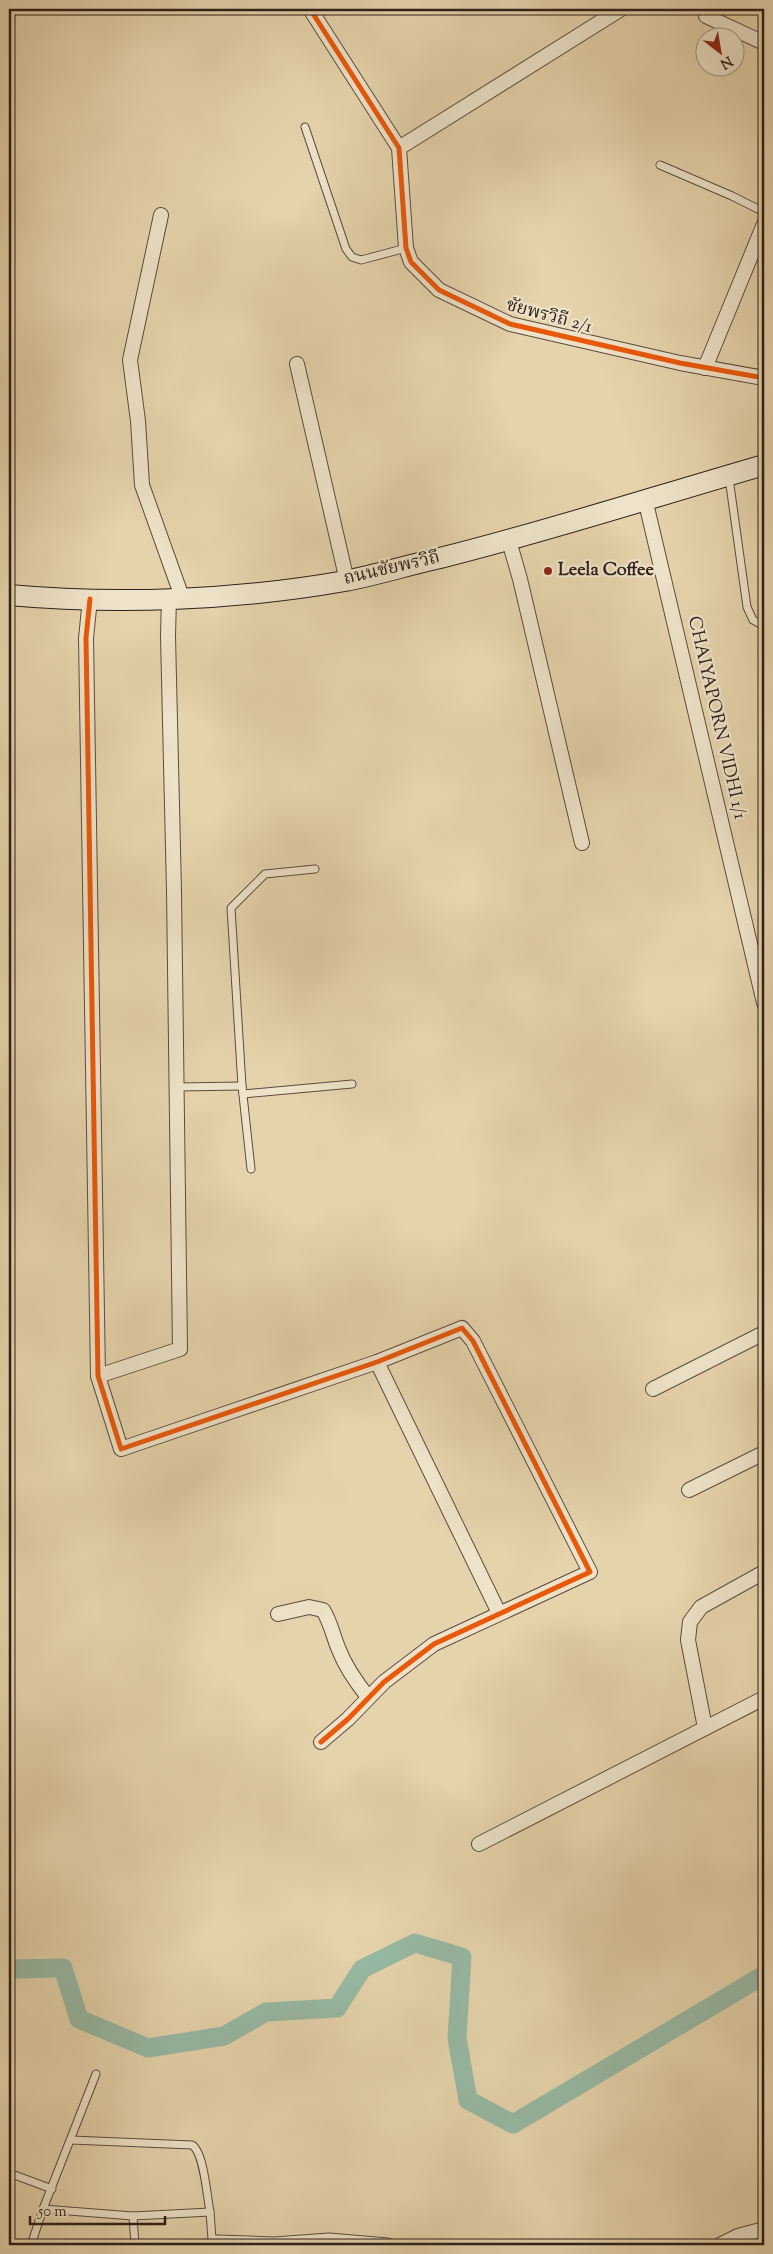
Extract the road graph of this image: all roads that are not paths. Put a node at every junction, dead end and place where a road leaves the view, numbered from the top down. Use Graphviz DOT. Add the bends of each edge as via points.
graph roads {
  1 [pos="310,9"];
  2 [pos="620,9"];
  3 [pos="706,16"];
  4 [pos="764,43"];
  5 [pos="305,127"];
  6 [pos="399,148"];
  7 [pos="660,165"];
  8 [pos="764,212"];
  9 [pos="160,215"];
  10 [pos="764,224"];
  11 [pos="406,248"];
  12 [pos="297,364"];
  13 [pos="705,368"];
  14 [pos="764,378"];
  15 [pos="764,464"];
  16 [pos="728,475"];
  17 [pos="645,500"];
  18 [pos="509,541"];
  19 [pos="347,581"];
  20 [pos="9,595"];
  21 [pos="176,598"];
  22 [pos="90,599"];
  23 [pos="764,626"];
  24 [pos="582,844"];
  25 [pos="314,869"];
  26 [pos="764,1003"];
  27 [pos="352,1084"];
  28 [pos="177,1086"];
  29 [pos="242,1086"];
  30 [pos="243,1094"];
  31 [pos="251,1169"];
  32 [pos="764,1333"];
  33 [pos="377,1362"];
  34 [pos="98,1376"];
  35 [pos="652,1389"];
  36 [pos="764,1453"];
  37 [pos="689,1490"];
  38 [pos="764,1572"];
  39 [pos="499,1612"];
  40 [pos="278,1614"];
  41 [pos="368,1697"];
  42 [pos="764,1698"];
  43 [pos="705,1728"];
  44 [pos="321,1742"];
  45 [pos="479,1844"];
  46 [pos="96,2074"];
  47 [pos="71,2140"];
  48 [pos="9,2172"];
  49 [pos="52,2189"];
  50 [pos="43,2209"];
  51 [pos="210,2212"];
  52 [pos="133,2216"];
  53 [pos="764,2229"];
  54 [pos="212,2242"];
  55 [pos="274,2243"];
  56 [pos="32,2245"];
  57 [pos="135,2245"];
  58 [pos="399,2245"];
  59 [pos="720,2245"];
  1 -- 6 [label="street, ชัยพรวิถี 2/1"];
  2 -- 6 [label="street"];
  3 -- 4 [label="street"];
  5 -- 11 [label="lane" via="346,249 352,257 361,260"];
  6 -- 11 [label="street, ชัยพรวิถี 2/1"];
  7 -- 8 [label="lane"];
  9 -- 21 [label="street" via="130,360 142,485"];
  10 -- 13 [label="street"];
  11 -- 13 [label="street, ชัยพรวิถี 2/1" via="411,262 439,290 510,324"];
  12 -- 19 [label="street"];
  13 -- 14 [label="street, ชัยพรวิถี 2/1"];
  15 -- 16 [label="main road, ถนนชัยพรวิถี"];
  16 -- 17 [label="main road, ถนนชัยพรวิถี"];
  16 -- 23 [label="lane" via="747,607 753,620"];
  17 -- 18 [label="main road, ถนนชัยพรวิถี"];
  17 -- 26 [label="street, CHAIYAPORN VIDHI 1/1"];
  18 -- 19 [label="main road, ถนนชัยพรวิถี"];
  18 -- 24 [label="street"];
  19 -- 21 [label="main road, ถนนชัยพรวิถี" via="220,597"];
  20 -- 22 [label="main road, ถนนชัยพรวิถี"];
  21 -- 22 [label="main road, ถนนชัยพรวิถี"];
  21 -- 28 [label="street" via="168,636"];
  22 -- 34 [label="street" via="86,638"];
  25 -- 29 [label="lane" via="266,874 231,908"];
  27 -- 30 [label="lane"];
  28 -- 29 [label="lane"];
  28 -- 34 [label="street" via="180,1349"];
  29 -- 30 [label="lane"];
  30 -- 31 [label="lane"];
  32 -- 35 [label="street"];
  33 -- 34 [label="street" via="122,1449"];
  33 -- 39 [label="street"];
  33 -- 39 [label="street" via="462,1328 473,1341 590,1572"];
  36 -- 37 [label="street"];
  38 -- 43 [label="street" via="701,1607 690,1622 688,1640"];
  39 -- 41 [label="street" via="434,1644"];
  40 -- 41 [label="street" via="308,1607 323,1610 351,1676"];
  41 -- 44 [label="street"];
  42 -- 43 [label="street"];
  43 -- 45 [label="street"];
  46 -- 47 [label="lane"];
  47 -- 49 [label="lane"];
  47 -- 51 [label="lane" via="196,2147"];
  48 -- 49 [label="lane"];
  49 -- 50 [label="lane"];
  50 -- 52 [label="lane"];
  50 -- 56 [label="lane"];
  51 -- 52 [label="lane"];
  51 -- 54 [label="lane"];
  52 -- 57 [label="lane"];
  53 -- 59 [label="street"];
  54 -- 55 [label="lane"];
  55 -- 58 [label="lane" via="329,2236"];
}
